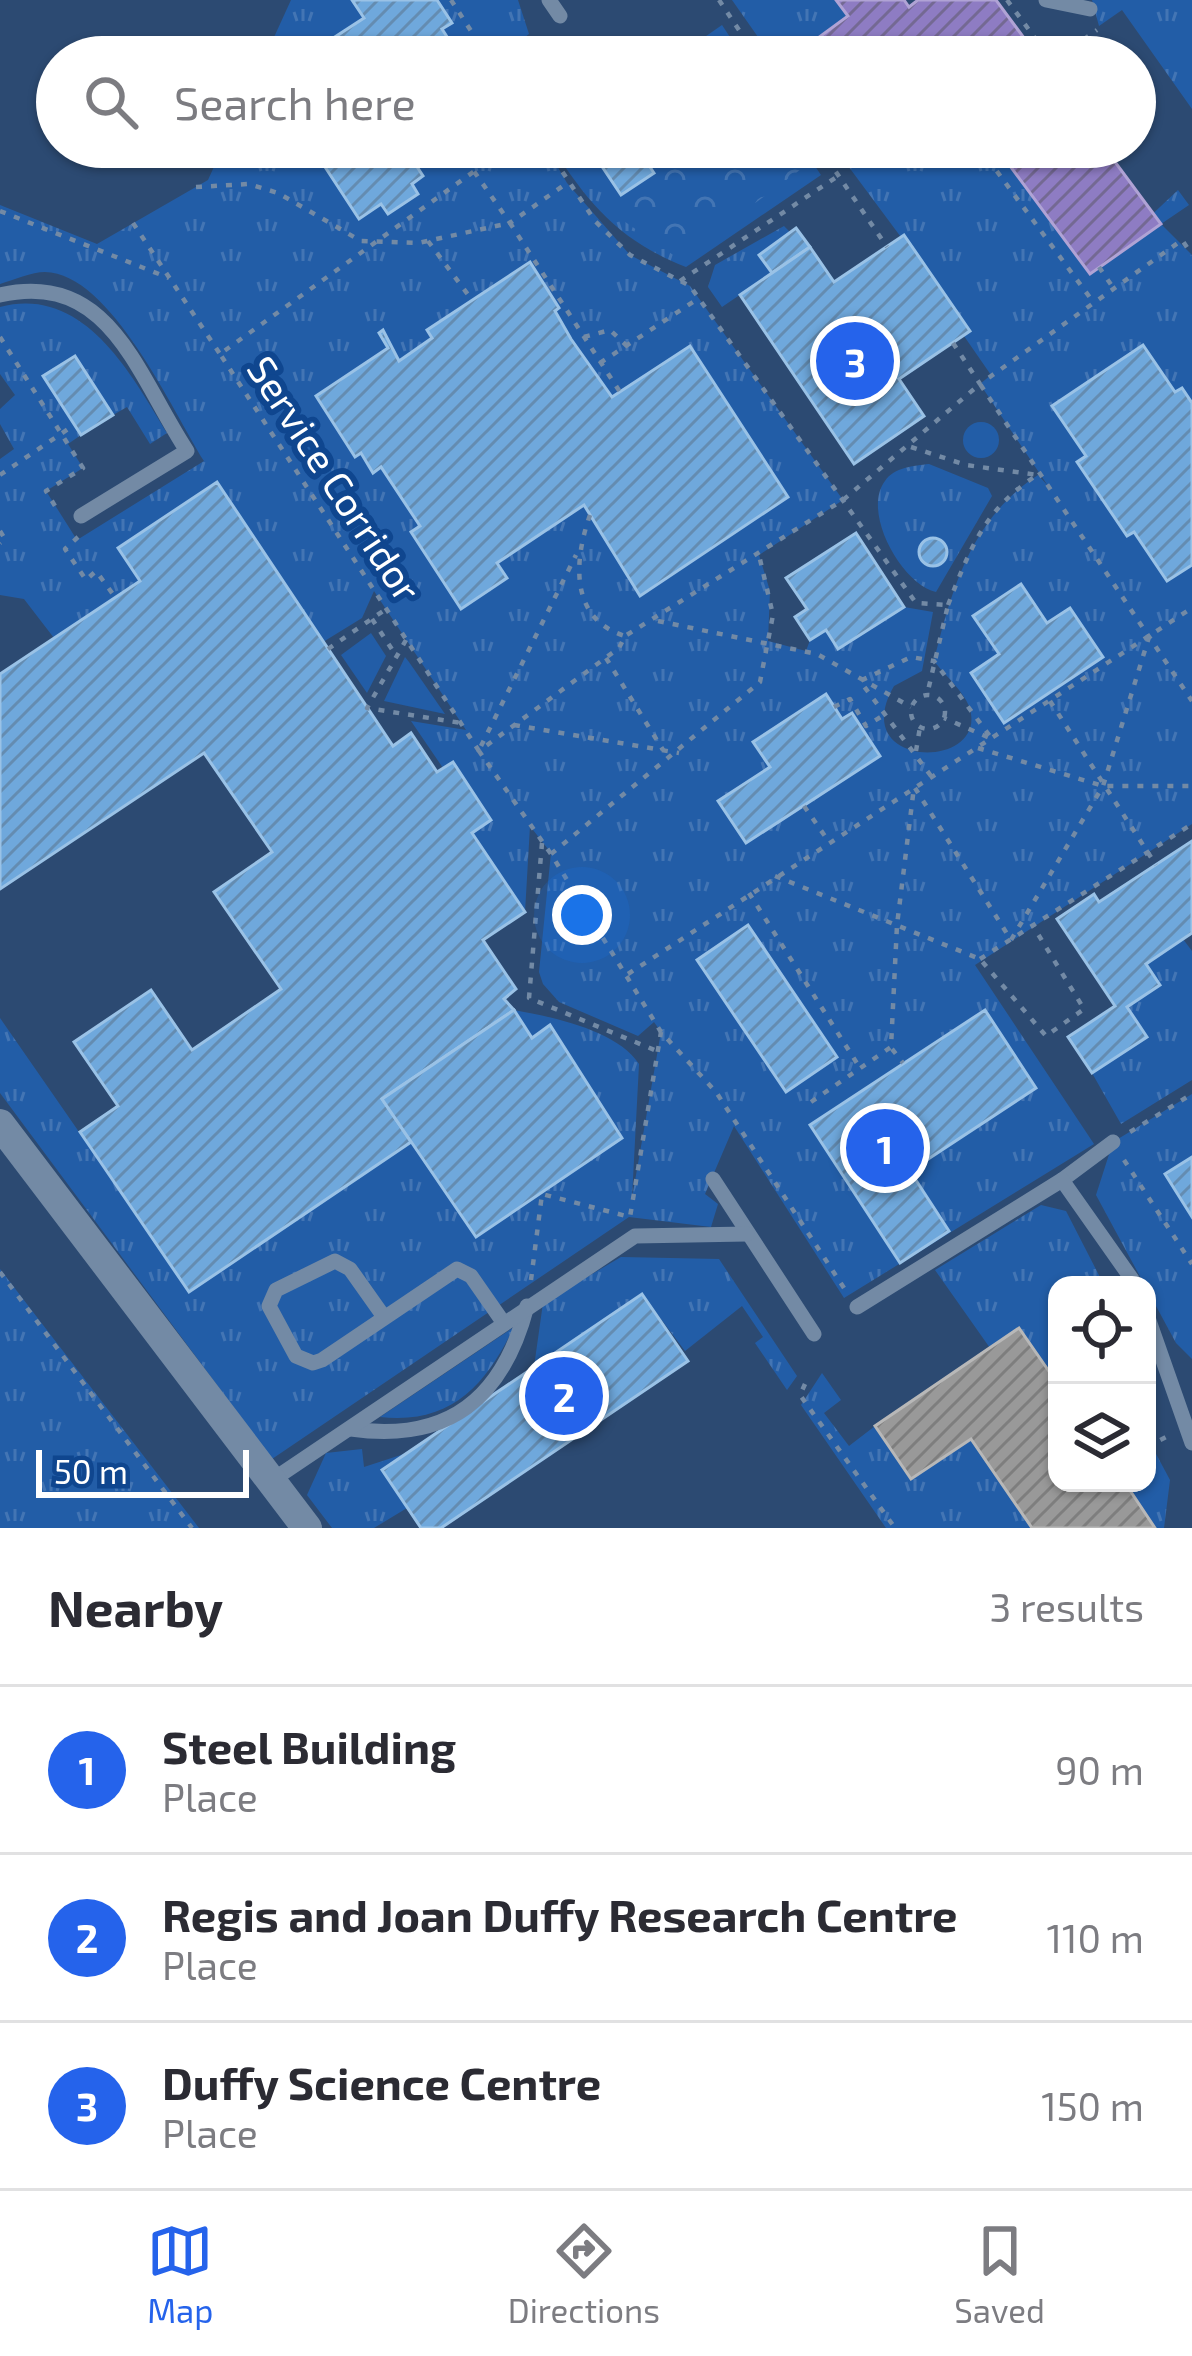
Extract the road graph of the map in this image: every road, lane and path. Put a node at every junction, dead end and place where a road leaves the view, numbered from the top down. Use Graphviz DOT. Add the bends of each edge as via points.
graph roads {
  1 [pos="451,0"];
  2 [pos="549,0"];
  3 [pos="718,0"];
  4 [pos="1007,0"];
  5 [pos="1046,0"];
  6 [pos="1090,4"];
  7 [pos="560,16"];
  8 [pos="1102,27"];
  9 [pos="474,36"];
  10 [pos="743,36"];
  11 [pos="1034,36"];
  12 [pos="1089,36"];
  13 [pos="472,168"];
  14 [pos="480,168"];
  15 [pos="558,168"];
  16 [pos="833,168"];
  17 [pos="994,168"];
  18 [pos="475,172"];
  19 [pos="838,176"];
  20 [pos="566,183"];
  21 [pos="196,187"];
  22 [pos="0,211"];
  23 [pos="133,223"];
  24 [pos="510,223"];
  25 [pos="377,241"];
  26 [pos="428,241"];
  27 [pos="887,247"];
  28 [pos="1192,255"];
  29 [pos="1099,267"];
  30 [pos="169,278"];
  31 [pos="680,281"];
  32 [pos="1114,289"];
  33 [pos="0,295"];
  34 [pos="699,298"];
  35 [pos="472,300"];
  36 [pos="1094,303"];
  37 [pos="584,337"];
  38 [pos="0,338"];
  39 [pos="952,343"];
  40 [pos="627,346"];
  41 [pos="220,354"];
  42 [pos="600,363"];
  43 [pos="980,384"];
  44 [pos="620,392"];
  45 [pos="74,424"];
  46 [pos="62,434"];
  47 [pos="911,447"];
  48 [pos="0,475"];
  49 [pos="1038,475"];
  50 [pos="843,500"];
  51 [pos="81,515"];
  52 [pos="590,515"];
  53 [pos="0,531"];
  54 [pos="77,541"];
  55 [pos="0,543"];
  56 [pos="576,555"];
  57 [pos="758,555"];
  58 [pos="115,597"];
  59 [pos="948,605"];
  60 [pos="1192,608"];
  61 [pos="386,609"];
  62 [pos="372,619"];
  63 [pos="656,621"];
  64 [pos="626,636"];
  65 [pos="1149,637"];
  66 [pos="406,640"];
  67 [pos="768,641"];
  68 [pos="328,650"];
  69 [pos="397,657"];
  70 [pos="606,657"];
  71 [pos="934,661"];
  72 [pos="860,681"];
  73 [pos="927,695"];
  74 [pos="1192,700"];
  75 [pos="1050,701"];
  76 [pos="834,707"];
  77 [pos="911,707"];
  78 [pos="884,715"];
  79 [pos="944,718"];
  80 [pos="461,723"];
  81 [pos="514,725"];
  82 [pos="920,727"];
  83 [pos="992,739"];
  84 [pos="978,748"];
  85 [pos="663,750"];
  86 [pos="479,751"];
  87 [pos="679,753"];
  88 [pos="916,754"];
  89 [pos="931,776"];
  90 [pos="1103,786"];
  91 [pos="1192,786"];
  92 [pos="914,787"];
  93 [pos="804,806"];
  94 [pos="1192,824"];
  95 [pos="542,842"];
  96 [pos="830,842"];
  97 [pos="1147,852"];
  98 [pos="551,854"];
  99 [pos="1156,865"];
  100 [pos="775,876"];
  101 [pos="749,893"];
  102 [pos="897,925"];
  103 [pos="1033,926"];
  104 [pos="1011,940"];
  105 [pos="980,959"];
  106 [pos="627,975"];
  107 [pos="661,1032"];
  108 [pos="891,1047"];
  109 [pos="657,1051"];
  110 [pos="903,1064"];
  111 [pos="860,1068"];
  112 [pos="1192,1094"];
  113 [pos="811,1102"];
  114 [pos="0,1124"];
  115 [pos="1113,1142"];
  116 [pos="713,1179"];
  117 [pos="1062,1180"];
  118 [pos="747,1234"];
  119 [pos="1192,1264"];
  120 [pos="0,1273"];
  121 [pos="1130,1276"];
  122 [pos="527,1305"];
  123 [pos="857,1307"];
  124 [pos="384,1317"];
  125 [pos="503,1322"];
  126 [pos="814,1334"];
  127 [pos="1156,1341"];
  128 [pos="805,1384"];
  129 [pos="351,1429"];
  130 [pos="1192,1443"];
  131 [pos="271,1481"];
  132 [pos="191,1528"];
  133 [pos="307,1528"];
  134 [pos="895,1528"];
  1 -- 9 [label="path"];
  2 -- 7 [label="lane"];
  3 -- 10 [label="path"];
  4 -- 11 [label="path"];
  5 -- 6 [label="lane"];
  6 -- 8 [label="lane"];
  8 -- 12 [label="path"];
  13 -- 18 [label="path"];
  14 -- 18 [label="path, Service Corridor"];
  15 -- 20 [label="path"];
  16 -- 19 [label="path"];
  17 -- 36 [label="path"];
  18 -- 24 [label="path"];
  18 -- 25 [label="path, Service Corridor"];
  19 -- 27 [label="path"];
  19 -- 31 [label="path"];
  20 -- 24 [label="path"];
  20 -- 31 [label="path" via="630,256"];
  21 -- 25 [label="path" via="249,184 361,241"];
  22 -- 30 [label="path"];
  23 -- 30 [label="path"];
  24 -- 26 [label="path"];
  24 -- 37 [label="path"];
  25 -- 26 [label="path"];
  25 -- 41 [label="path, Service Corridor"];
  26 -- 35 [label="path"];
  28 -- 32 [label="path" via="1183,239"];
  29 -- 32 [label="path"];
  30 -- 41 [label="path"];
  31 -- 34 [label="path"];
  32 -- 36 [label="path"];
  33 -- 51 [label="lane" via="33,288 81,298 115,335 187,451"];
  34 -- 40 [label="path"];
  34 -- 50 [label="path"];
  36 -- 43 [label="path"];
  37 -- 40 [label="path" via="610,329"];
  37 -- 42 [label="path"];
  38 -- 46 [label="path"];
  39 -- 43 [label="path"];
  40 -- 42 [label="path"];
  41 -- 61 [label="path, Service Corridor"];
  42 -- 44 [label="path"];
  43 -- 47 [label="path"];
  43 -- 49 [label="path"];
  45 -- 46 [label="path"];
  46 -- 48 [label="path"];
  46 -- 54 [label="path" via="82,468 46,491"];
  47 -- 49 [label="path"];
  47 -- 50 [label="path"];
  49 -- 59 [label="path" via="1003,497 974,540"];
  49 -- 65 [label="path"];
  50 -- 57 [label="path"];
  50 -- 59 [label="path" via="916,603"];
  51 -- 54 [label="path"];
  52 -- 56 [label="path"];
  53 -- 55 [label="path"];
  54 -- 58 [label="path" via="65,549 86,580 96,571"];
  56 -- 64 [label="path" via="586,607 598,624"];
  56 -- 86 [label="path"];
  57 -- 63 [label="path"];
  57 -- 67 [label="path" via="770,591"];
  59 -- 71 [label="path"];
  60 -- 65 [label="path"];
  61 -- 62 [label="path"];
  61 -- 66 [label="path, Service Corridor"];
  62 -- 68 [label="path"];
  62 -- 69 [label="path"];
  63 -- 64 [label="path"];
  63 -- 67 [label="path"];
  64 -- 70 [label="path"];
  65 -- 74 [label="path"];
  65 -- 75 [label="path"];
  65 -- 90 [label="path"];
  66 -- 69 [label="path"];
  66 -- 80 [label="path, Service Corridor"];
  67 -- 72 [label="path" via="817,654"];
  67 -- 87 [label="path" via="760,682"];
  69 -- 80 [label="path" via="368,707"];
  70 -- 81 [label="path"];
  70 -- 85 [label="path"];
  71 -- 72 [label="path" via="911,657"];
  71 -- 73 [label="path"];
  71 -- 83 [label="path"];
  72 -- 77 [label="path"];
  72 -- 78 [label="path"];
  73 -- 77 [label="path"];
  73 -- 79 [label="path" via="942,702"];
  75 -- 83 [label="path"];
  75 -- 90 [label="path"];
  76 -- 78 [label="path" via="850,699 866,726"];
  77 -- 82 [label="path"];
  78 -- 88 [label="path"];
  79 -- 82 [label="path"];
  79 -- 83 [label="path"];
  80 -- 86 [label="path, Service Corridor"];
  81 -- 85 [label="path"];
  81 -- 86 [label="path"];
  82 -- 88 [label="path"];
  83 -- 84 [label="path"];
  84 -- 89 [label="path"];
  84 -- 90 [label="path"];
  85 -- 87 [label="path"];
  86 -- 95 [label="path, Service Corridor"];
  87 -- 98 [label="path"];
  88 -- 89 [label="path"];
  89 -- 92 [label="path"];
  90 -- 91 [label="path"];
  90 -- 97 [label="path"];
  90 -- 104 [label="path"];
  92 -- 96 [label="path"];
  92 -- 102 [label="path"];
  92 -- 104 [label="path"];
  93 -- 96 [label="path"];
  94 -- 97 [label="path"];
  95 -- 98 [label="path, Service Corridor"];
  95 -- 109 [label="path" via="529,998"];
  96 -- 100 [label="path"];
  97 -- 99 [label="path"];
  97 -- 103 [label="path"];
  98 -- 106 [label="path, Service Corridor"];
  100 -- 101 [label="path"];
  100 -- 102 [label="path"];
  101 -- 106 [label="path"];
  101 -- 111 [label="path"];
  102 -- 105 [label="path"];
  102 -- 108 [label="path"];
  103 -- 104 [label="path"];
  103 -- 105 [label="path" via="1084,1009 1046,1036"];
  104 -- 105 [label="path"];
  106 -- 107 [label="path, Service Corridor"];
  107 -- 109 [label="path"];
  107 -- 123 [label="path, Service Corridor" via="716,1092"];
  108 -- 110 [label="path"];
  108 -- 111 [label="path"];
  109 -- 122 [label="path" via="629,1217 542,1193"];
  111 -- 113 [label="path"];
  112 -- 115 [label="path"];
  114 -- 131 [label="street"];
  115 -- 117 [label="lane"];
  115 -- 119 [label="path"];
  116 -- 118 [label="lane"];
  117 -- 121 [label="lane"];
  117 -- 123 [label="lane"];
  118 -- 122 [label="lane" via="635,1236"];
  118 -- 126 [label="lane"];
  120 -- 132 [label="path"];
  122 -- 125 [label="lane"];
  122 -- 129 [label="lane" via="515,1353 493,1386 407,1433"];
  124 -- 124 [label="lane" via="313,1363 296,1356 268,1306 276,1290 334,1261 350,1269"];
  124 -- 125 [label="lane" via="458,1269"];
  125 -- 129 [label="lane"];
  127 -- 130 [label="lane"];
  128 -- 134 [label="path" via="800,1395"];
  129 -- 131 [label="lane"];
  131 -- 133 [label="street"];
}
